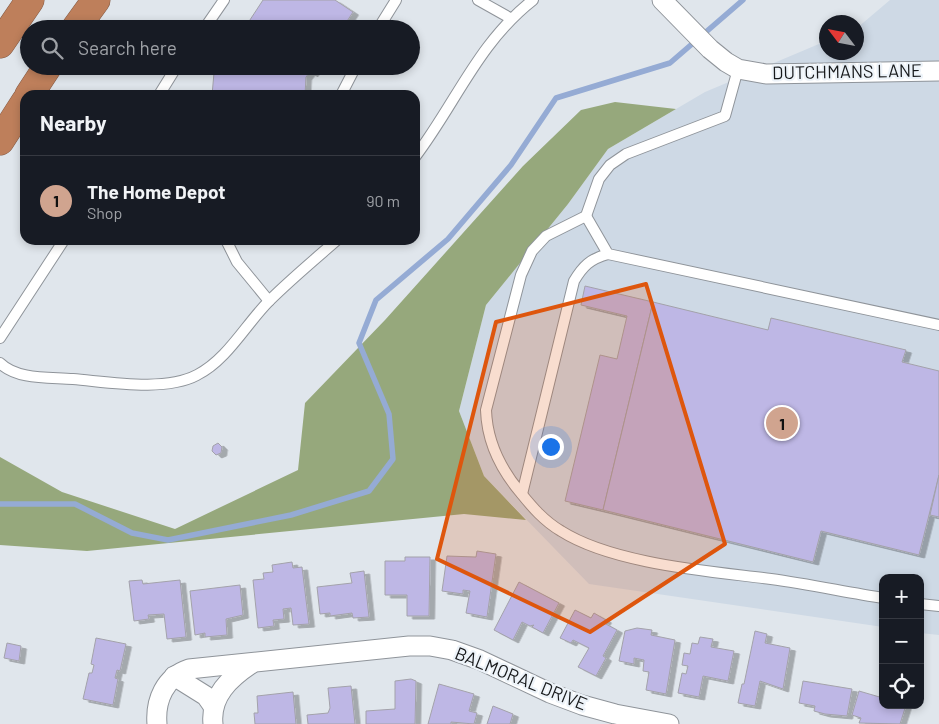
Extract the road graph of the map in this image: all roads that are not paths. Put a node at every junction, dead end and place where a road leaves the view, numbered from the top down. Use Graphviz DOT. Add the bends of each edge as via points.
graph roads {
  1 [pos="30,0"];
  2 [pos="96,0"];
  3 [pos="224,0"];
  4 [pos="396,0"];
  5 [pos="478,0"];
  6 [pos="532,0"];
  7 [pos="663,1"];
  8 [pos="510,18"];
  9 [pos="81,20"];
  10 [pos="210,20"];
  11 [pos="384,20"];
  12 [pos="0,44"];
  13 [pos="732,66"];
  14 [pos="939,70"];
  15 [pos="42,75"];
  16 [pos="171,75"];
  17 [pos="351,75"];
  18 [pos="32,90"];
  19 [pos="161,90"];
  20 [pos="344,90"];
  21 [pos="20,110"];
  22 [pos="0,141"];
  23 [pos="420,150"];
  24 [pos="586,216"];
  25 [pos="61,245"];
  26 [pos="228,245"];
  27 [pos="331,245"];
  28 [pos="608,254"];
  29 [pos="269,301"];
  30 [pos="939,325"];
  31 [pos="0,338"];
  32 [pos="0,363"];
  33 [pos="522,494"];
  34 [pos="879,597"];
  35 [pos="924,604"];
  36 [pos="939,606"];
  37 [pos="252,663"];
  38 [pos="174,676"];
  39 [pos="213,715"];
  40 [pos="158,724"];
  41 [pos="669,724"];
  1 -- 12 [label="highway"];
  2 -- 9 [label="highway"];
  3 -- 10 [label="lane"];
  4 -- 11 [label="lane"];
  5 -- 8 [label="lane"];
  6 -- 8 [label="lane"];
  7 -- 13 [label="street, DUTCHMANS LANE" via="710,50"];
  8 -- 23 [label="lane" via="480,56"];
  13 -- 14 [label="street, DUTCHMANS LANE" via="766,74"];
  13 -- 24 [label="lane" via="725,116 626,154 610,165 600,179"];
  15 -- 18 [label="highway"];
  16 -- 19 [label="lane"];
  17 -- 20 [label="lane"];
  21 -- 22 [label="highway"];
  24 -- 28 [label="lane"];
  24 -- 33 [label="lane" via="546,236 532,251 521,275 486,410 492,448 501,467"];
  25 -- 31 [label="lane"];
  26 -- 29 [label="lane" via="236,262"];
  27 -- 29 [label="lane"];
  28 -- 30 [label="lane"];
  28 -- 33 [label="lane" via="592,259 574,281"];
  29 -- 32 [label="lane" via="214,363 197,375 177,382 146,384 34,376 14,373"];
  33 -- 34 [label="lane" via="561,532 620,555"];
  35 -- 36 [label="lane"];
  37 -- 38 [label="street, BALMORAL DRIVE" via="189,669"];
  37 -- 39 [label="street" via="222,689"];
  37 -- 41 [label="street, BALMORAL DRIVE" via="430,646 480,660 582,705"];
  38 -- 39 [label="street" via="206,696"];
  38 -- 40 [label="street" via="160,694 156,711"];
}
